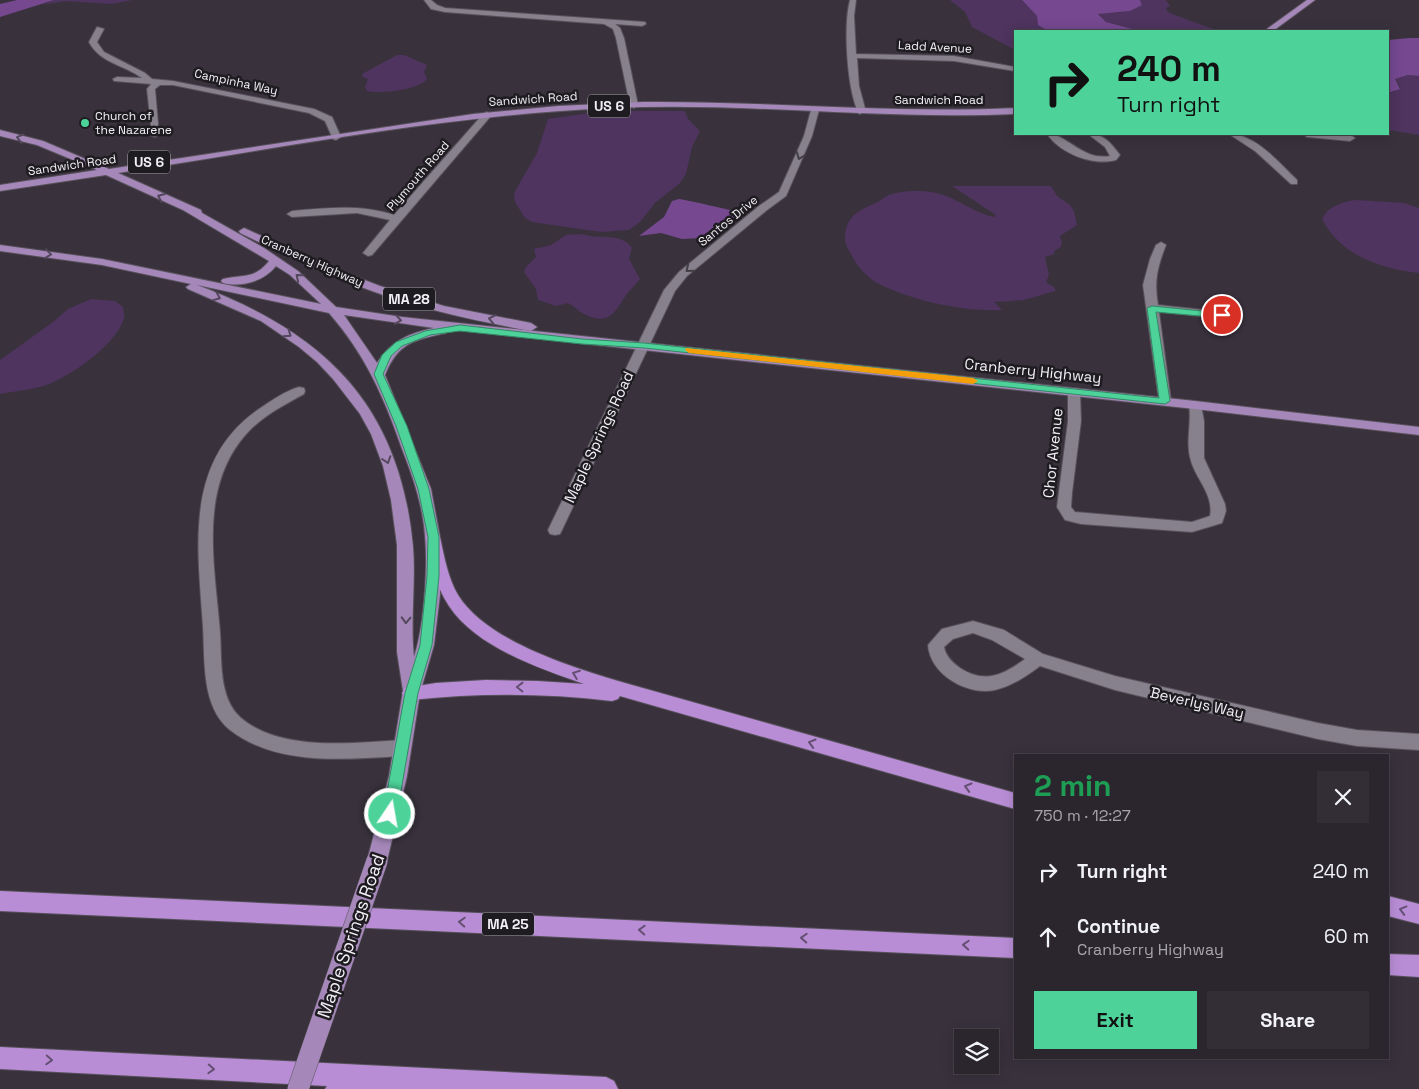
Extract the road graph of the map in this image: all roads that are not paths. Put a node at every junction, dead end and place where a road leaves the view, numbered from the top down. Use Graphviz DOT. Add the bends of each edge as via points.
graph roads {
  1 [pos="427,0"];
  2 [pos="853,0"];
  3 [pos="1312,0"];
  4 [pos="607,22"];
  5 [pos="642,24"];
  6 [pos="100,29"];
  7 [pos="1269,30"];
  8 [pos="852,56"];
  9 [pos="1014,69"];
  10 [pos="117,79"];
  11 [pos="148,80"];
  12 [pos="159,81"];
  13 [pos="634,105"];
  14 [pos="815,110"];
  15 [pos="1014,111"];
  16 [pos="862,112"];
  17 [pos="487,115"];
  18 [pos="0,133"];
  19 [pos="155,134"];
  20 [pos="1053,135"];
  21 [pos="1093,135"];
  22 [pos="1235,135"];
  23 [pos="1318,135"];
  24 [pos="336,137"];
  25 [pos="1350,138"];
  26 [pos="206,156"];
  27 [pos="69,162"];
  28 [pos="91,163"];
  29 [pos="158,165"];
  30 [pos="110,172"];
  31 [pos="1294,182"];
  32 [pos="135,185"];
  33 [pos="0,188"];
  34 [pos="188,209"];
  35 [pos="292,214"];
  36 [pos="396,219"];
  37 [pos="1161,244"];
  38 [pos="0,248"];
  39 [pos="368,253"];
  40 [pos="275,260"];
  41 [pos="138,269"];
  42 [pos="200,281"];
  43 [pos="1152,308"];
  44 [pos="333,310"];
  45 [pos="1222,315"];
  46 [pos="460,328"];
  47 [pos="644,346"];
  48 [pos="379,374"];
  49 [pos="299,391"];
  50 [pos="1074,392"];
  51 [pos="1165,401"];
  52 [pos="1195,404"];
  53 [pos="1419,431"];
  54 [pos="555,530"];
  55 [pos="433,537"];
  56 [pos="1038,659"];
  57 [pos="411,693"];
  58 [pos="656,700"];
  59 [pos="1419,742"];
  60 [pos="402,748"];
  61 [pos="1014,801"];
  62 [pos="0,900"];
  63 [pos="1389,906"];
  64 [pos="1419,914"];
  65 [pos="1014,948"];
  66 [pos="1389,965"];
  67 [pos="1419,966"];
  68 [pos="0,1058"];
  69 [pos="465,1082"];
  70 [pos="298,1089"];
  71 [pos="337,1089"];
  72 [pos="606,1089"];
  1 -- 4 [label="street" via="444,10"];
  2 -- 8 [label="street" via="850,24"];
  3 -- 7 [label="main road"];
  4 -- 5 [label="street"];
  4 -- 13 [label="street" via="616,28 620,38"];
  6 -- 11 [label="street" via="93,42 96,49 143,74"];
  8 -- 9 [label="street, Ladd Avenue" via="968,59"];
  8 -- 16 [label="street" via="853,82"];
  10 -- 11 [label="street, Campinha Way"];
  11 -- 12 [label="street, Campinha Way"];
  12 -- 19 [label="street" via="151,89"];
  12 -- 24 [label="street, Campinha Way" via="318,113 330,121"];
  13 -- 14 [label="main road, Sandwich Road / US 6"];
  13 -- 17 [label="main road, Sandwich Road / US 6"];
  14 -- 16 [label="main road, Sandwich Road / US 6"];
  14 -- 47 [label="street, Santos Drive, one-way" via="786,190 683,274 670,290"];
  15 -- 16 [label="main road, Sandwich Road / US 6"];
  17 -- 24 [label="main road, Sandwich Road / US 6"];
  17 -- 36 [label="street, Plymouth Road"];
  27 -- 18 [label="main road, Cranberry Highway / US 6, one-way" via="40,144"];
  20 -- 21 [label="street" via="1079,152 1102,159 1113,158 1115,155 1111,147"];
  22 -- 31 [label="street" via="1258,149"];
  23 -- 25 [label="street"];
  24 -- 26 [label="main road, Sandwich Road / US 6"];
  26 -- 28 [label="main road, Sandwich Road / US 6" via="134,163"];
  26 -- 29 [label="main road, Sandwich Road / US 6"];
  27 -- 28 [label="main road, Cranberry Highway / US 6"];
  27 -- 33 [label="main road" via="50,175"];
  28 -- 30 [label="main road, Cranberry Highway / MA 28"];
  29 -- 30 [label="main road, Sandwich Road / US 6"];
  29 -- 32 [label="main road" via="144,173"];
  30 -- 32 [label="main road, Cranberry Highway / MA 28"];
  30 -- 33 [label="main road, Sandwich Road / US 6"];
  34 -- 32 [label="main road, Cranberry Highway / MA 28, one-way"];
  34 -- 40 [label="main road, Cranberry Highway"];
  47 -- 34 [label="main road, Cranberry Highway / MA 28, one-way" via="501,321 423,303 353,280 218,219"];
  35 -- 36 [label="street" via="362,209"];
  36 -- 39 [label="street, Plymouth Road"];
  37 -- 43 [label="street" via="1150,276"];
  38 -- 41 [label="main road, Cranberry Highway / MA 28, one-way"];
  40 -- 42 [label="main road" via="264,274 253,279"];
  44 -- 40 [label="main road, Cranberry Highway, one-way" via="310,286"];
  41 -- 42 [label="main road, Cranberry Highway / MA 28"];
  41 -- 57 [label="main road, Maple Springs Road, one-way" via="218,297 266,320 313,353 356,400 386,454 399,506 407,579 405,649"];
  42 -- 44 [label="main road, Cranberry Highway / MA 28"];
  43 -- 45 [label="street"];
  43 -- 51 [label="street"];
  44 -- 46 [label="main road, Cranberry Highway / MA 28, one-way"];
  44 -- 48 [label="main road, Maple Springs Road"];
  46 -- 47 [label="main road, Cranberry Highway / MA 28"];
  46 -- 48 [label="main road" via="428,333 399,344 387,355"];
  47 -- 50 [label="main road, Cranberry Highway / MA 28"];
  47 -- 54 [label="street, Maple Springs Road"];
  48 -- 55 [label="main road, Maple Springs Road" via="418,470"];
  49 -- 60 [label="street" via="260,414 243,430 229,448 210,493 204,552 219,699 235,724 255,738 270,743 332,750"];
  50 -- 51 [label="main road, Cranberry Highway / MA 28"];
  50 -- 52 [label="street, Chor Avenue" via="1072,450 1064,507 1070,516 1081,519 1192,527 1217,519 1218,505 1196,454 1198,419"];
  51 -- 52 [label="main road, Cranberry Highway / MA 28"];
  52 -- 53 [label="main road, Cranberry Highway / MA 28"];
  55 -- 57 [label="main road, Maple Springs Road" via="432,595 426,645"];
  58 -- 55 [label="highway, one-way" via="558,668 510,646 469,620 449,596 440,574"];
  56 -- 56 [label="street, Beverlys Way" via="998,635 972,626 948,634 936,645 940,659 949,669 977,684 1012,678"];
  56 -- 59 [label="street, Beverlys Way" via="1086,676 1304,728 1357,738"];
  58 -- 57 [label="highway, one-way" via="544,687 450,688"];
  57 -- 60 [label="main road, Maple Springs Road"];
  61 -- 58 [label="highway, one-way"];
  60 -- 70 [label="main road, Maple Springs Road, bridge" via="390,814 377,861"];
  65 -- 62 [label="highway, MA 25, one-way"];
  64 -- 63 [label="highway, one-way"];
  66 -- 67 [label="highway"];
  68 -- 69 [label="highway, one-way"];
  69 -- 71 [label="highway"];
  69 -- 72 [label="highway"];
}
